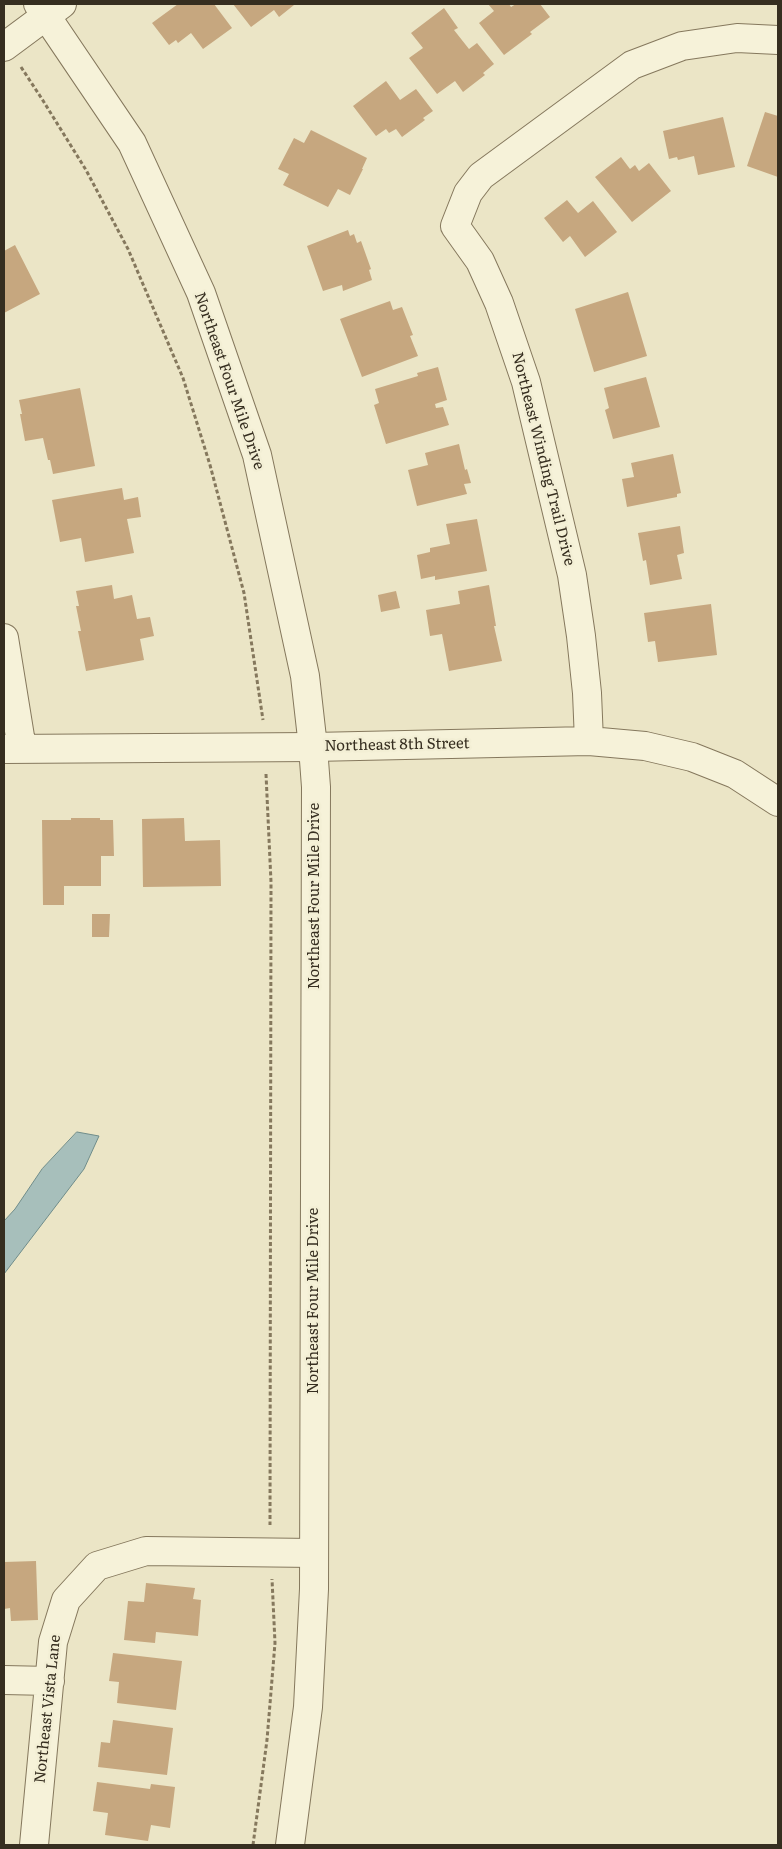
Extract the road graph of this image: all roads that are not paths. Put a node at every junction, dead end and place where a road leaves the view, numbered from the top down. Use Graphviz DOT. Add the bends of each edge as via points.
graph roads {
  1 [pos="49,8"];
  2 [pos="778,40"];
  3 [pos="5,46"];
  4 [pos="4,638"];
  5 [pos="589,741"];
  6 [pos="313,747"];
  7 [pos="13,749"];
  8 [pos="778,802"];
  9 [pos="314,1553"];
  10 [pos="4,1680"];
  11 [pos="50,1681"];
  12 [pos="34,1845"];
  13 [pos="290,1845"];
  1 -- 3 [label="street"];
  1 -- 6 [label="street, Northeast Four Mile Drive" via="132,143 201,293 256,455 305,676"];
  2 -- 5 [label="street, Northeast Winding Trail Drive" via="737,38 682,46 632,65 482,176 468,193 455,226 480,260 526,382 572,574 583,655"];
  4 -- 7 [label="street"];
  5 -- 6 [label="street, Northeast 8th Street"];
  5 -- 8 [label="street, Northeast 8th Street" via="645,746 692,758 735,774"];
  6 -- 7 [label="street, Northeast 8th Street"];
  6 -- 9 [label="street, Northeast Four Mile Drive" via="316,787"];
  9 -- 11 [label="street, Northeast Vista Lane" via="146,1551 97,1566 66,1600 53,1642"];
  9 -- 13 [label="street, Northeast Four Mile Drive" via="308,1707"];
  10 -- 11 [label="street"];
  11 -- 12 [label="street, Northeast Vista Lane"];
}
